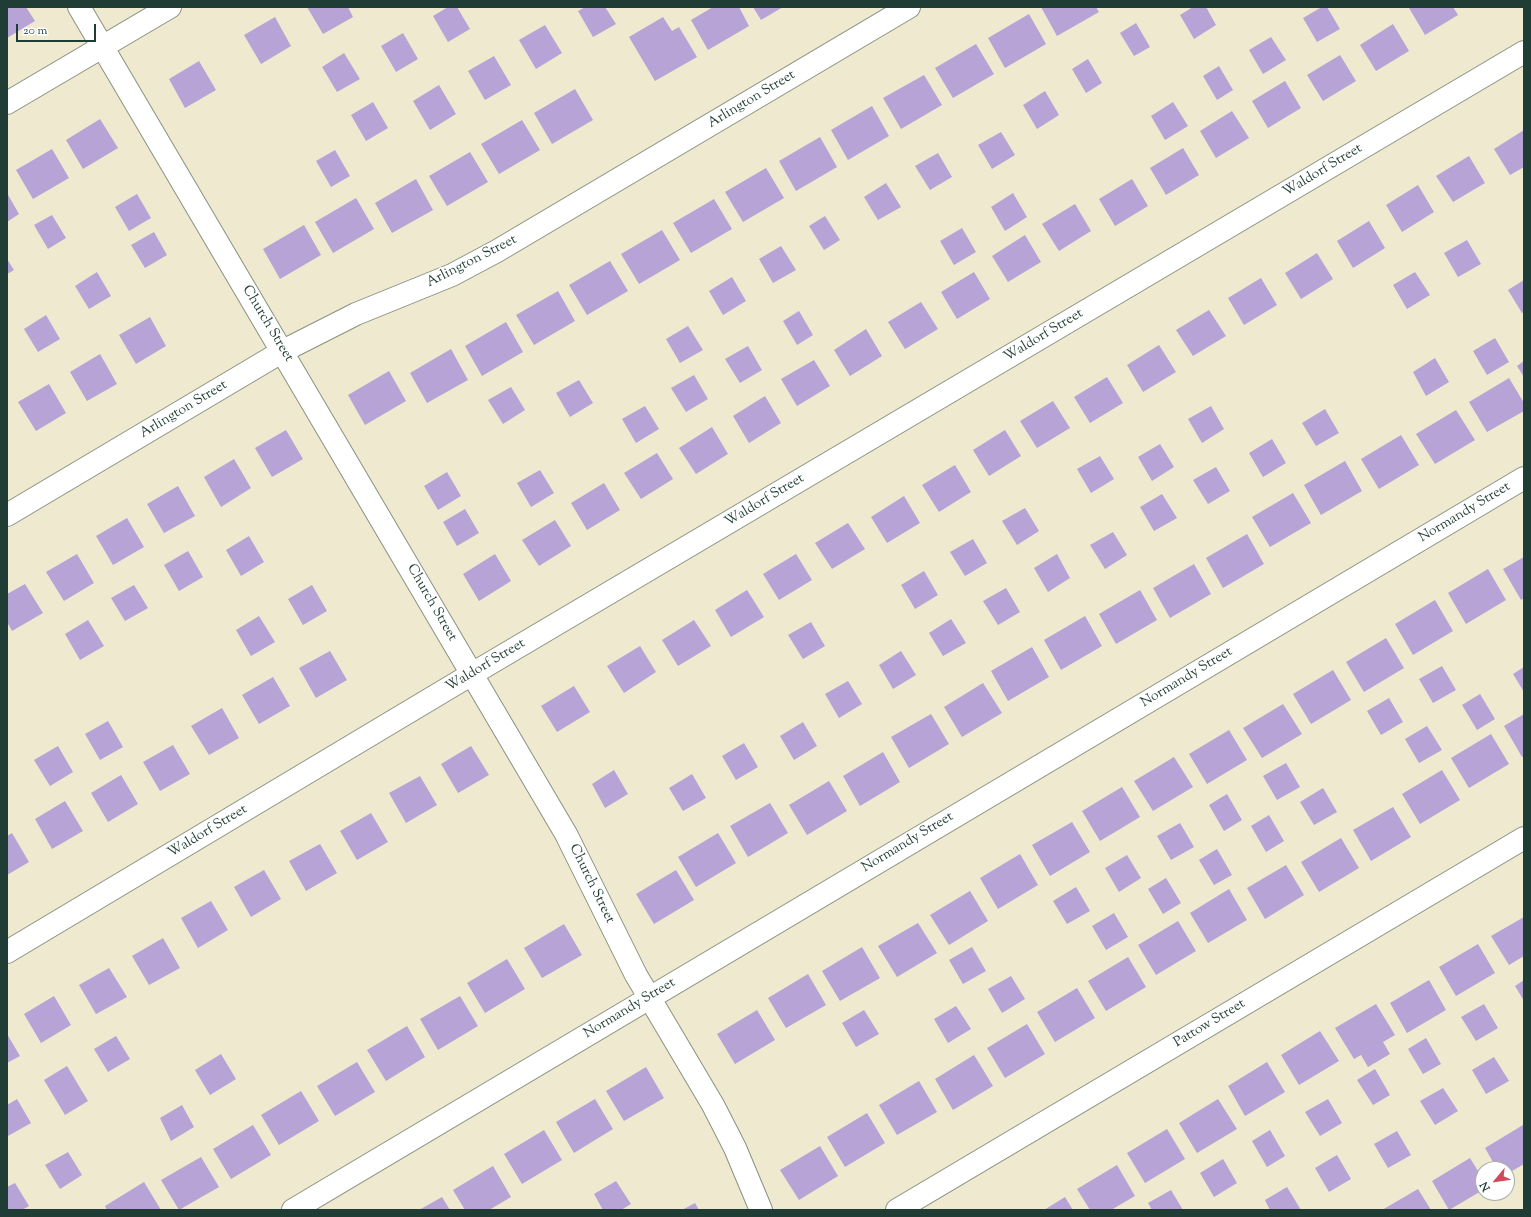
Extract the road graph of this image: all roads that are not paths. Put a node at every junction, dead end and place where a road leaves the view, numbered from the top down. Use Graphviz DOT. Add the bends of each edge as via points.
graph roads {
  1 [pos="80,7"];
  2 [pos="170,7"];
  3 [pos="909,7"];
  4 [pos="102,47"];
  5 [pos="1524,52"];
  6 [pos="7,103"];
  7 [pos="283,351"];
  8 [pos="1524,478"];
  9 [pos="7,515"];
  10 [pos="472,674"];
  11 [pos="1524,838"];
  12 [pos="7,952"];
  13 [pos="649,997"];
  14 [pos="293,1210"];
  15 [pos="761,1210"];
  16 [pos="897,1210"];
  1 -- 4 [label="street, Church Street"];
  2 -- 4 [label="street"];
  3 -- 7 [label="street, Arlington Street" via="497,251 452,275 356,314"];
  4 -- 6 [label="street"];
  4 -- 7 [label="street, Church Street"];
  5 -- 10 [label="street, Waldorf Street"];
  7 -- 9 [label="street, Arlington Street"];
  7 -- 10 [label="street, Church Street"];
  8 -- 13 [label="street, Normandy Street"];
  10 -- 12 [label="street, Waldorf Street"];
  10 -- 13 [label="street, Church Street" via="566,834"];
  11 -- 16 [label="street, Pattow Street"];
  13 -- 14 [label="street, Normandy Street"];
  13 -- 15 [label="street, Church Street" via="713,1105 735,1148"];
}
